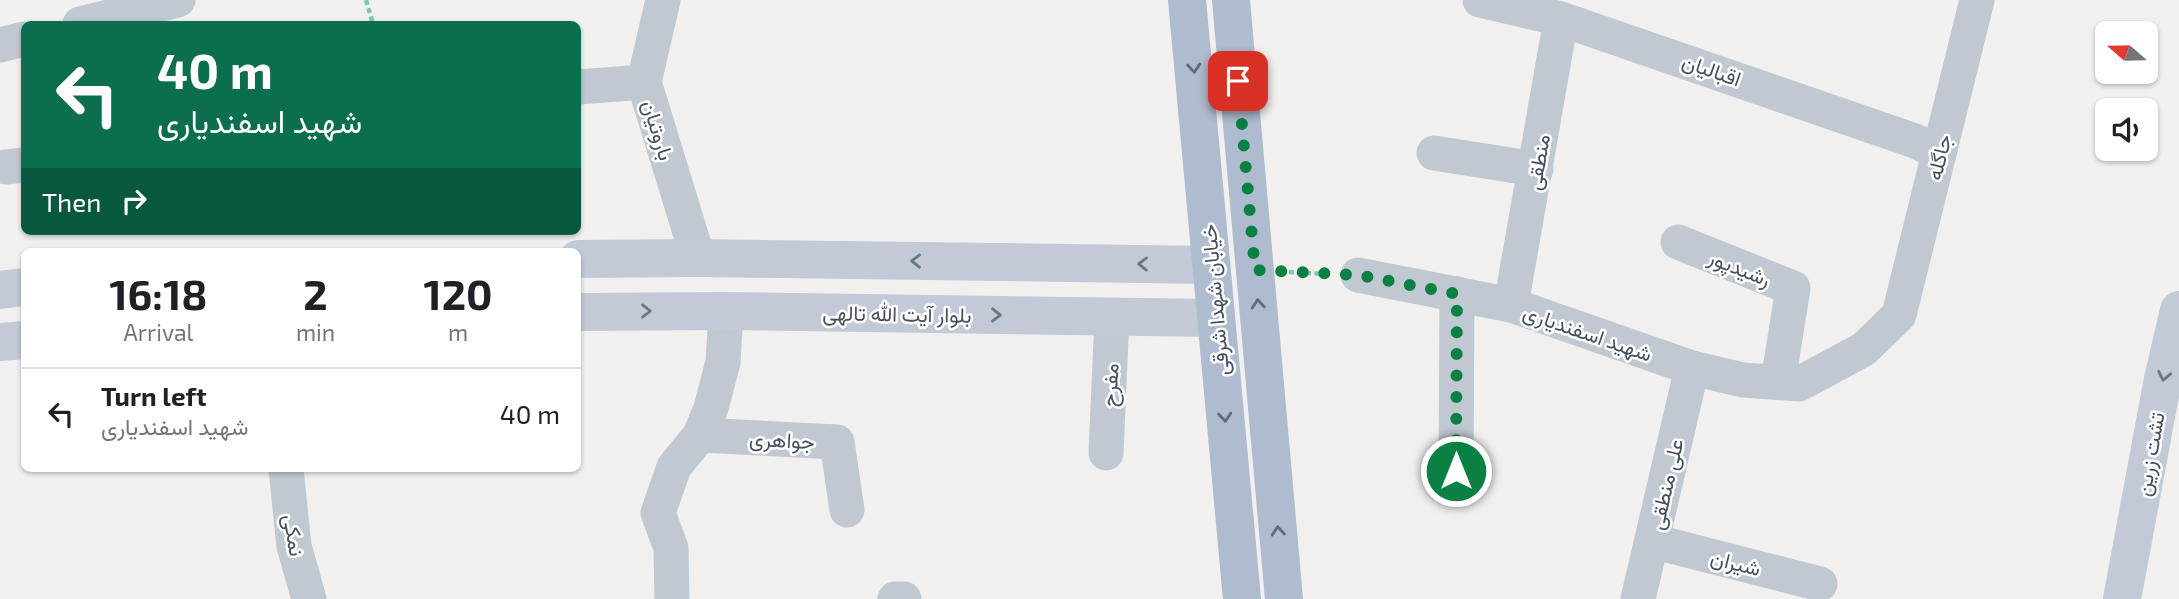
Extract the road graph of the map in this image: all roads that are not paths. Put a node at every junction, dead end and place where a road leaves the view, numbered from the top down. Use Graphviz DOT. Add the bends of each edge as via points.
graph roads {
  1 [pos="178,0"];
  2 [pos="663,0"];
  3 [pos="1187,0"];
  4 [pos="1231,0"];
  5 [pos="1480,0"];
  6 [pos="1977,0"];
  7 [pos="1561,19"];
  8 [pos="92,21"];
  9 [pos="21,39"];
  10 [pos="0,45"];
  11 [pos="644,82"];
  12 [pos="581,88"];
  13 [pos="1939,152"];
  14 [pos="1434,153"];
  15 [pos="1536,169"];
  16 [pos="1678,242"];
  17 [pos="698,258"];
  18 [pos="581,259"];
  19 [pos="1211,265"];
  20 [pos="1358,275"];
  21 [pos="21,287"];
  22 [pos="0,290"];
  23 [pos="1457,294"];
  24 [pos="1511,305"];
  25 [pos="2179,310"];
  26 [pos="726,311"];
  27 [pos="581,312"];
  28 [pos="1899,315"];
  29 [pos="1112,317"];
  30 [pos="1216,318"];
  31 [pos="21,340"];
  32 [pos="0,342"];
  33 [pos="1692,368"];
  34 [pos="1778,382"];
  35 [pos="700,435"];
  36 [pos="1106,453"];
  37 [pos="1456,471"];
  38 [pos="286,472"];
  39 [pos="847,510"];
  40 [pos="1651,541"];
  41 [pos="1820,584"];
  42 [pos="309,599"];
  43 [pos="672,599"];
  44 [pos="895,599"];
  45 [pos="904,599"];
  46 [pos="1242,599"];
  47 [pos="1284,599"];
  48 [pos="1638,599"];
  49 [pos="2122,599"];
  1 -- 8 [label="street"];
  2 -- 11 [label="street, باروتیان"];
  3 -- 19 [label="main road, خیابان شهدا شرقی, one-way"];
  47 -- 4 [label="main road, خیابان شهدا شرقی, one-way"];
  5 -- 7 [label="street, اقبالیان"];
  6 -- 13 [label="street, جاگله"];
  7 -- 13 [label="street, اقبالیان"];
  7 -- 15 [label="street, منطقی"];
  9 -- 10 [label="street"];
  11 -- 12 [label="street"];
  11 -- 17 [label="street, باروتیان"];
  13 -- 28 [label="street, جاگله"];
  14 -- 15 [label="street"];
  15 -- 24 [label="street, منطقی"];
  16 -- 34 [label="street, رشیدپور" via="1793,288"];
  17 -- 18 [label="main road"];
  19 -- 17 [label="main road, one-way"];
  17 -- 26 [label="main road"];
  19 -- 30 [label="main road, خیابان شهدا شرقی"];
  20 -- 23 [label="street, شهید اسفندیاری"];
  21 -- 22 [label="main road"];
  23 -- 24 [label="street, شهید اسفندیاری"];
  23 -- 37 [label="street"];
  24 -- 33 [label="street, شهید اسفندیاری"];
  25 -- 49 [label="main road, تشت زرین, one-way"];
  27 -- 26 [label="main road, بلوار آیت الله تالهی, one-way"];
  26 -- 29 [label="main road, بلوار آیت الله تالهی, one-way"];
  26 -- 35 [label="street" via="723,362"];
  28 -- 34 [label="street, شهید اسفندیاری" via="1864,349 1799,384"];
  29 -- 30 [label="main road, بلوار آیت الله تالهی"];
  29 -- 36 [label="street, مفرح"];
  30 -- 46 [label="main road, خیابان شهدا شرقی, one-way"];
  31 -- 32 [label="main road"];
  33 -- 34 [label="street, شهید اسفندیاری" via="1743,380"];
  33 -- 40 [label="street, علی منطقی"];
  35 -- 39 [label="street, جواهری" via="837,442"];
  35 -- 43 [label="street" via="674,467 658,513 671,548"];
  38 -- 42 [label="street, نمکی" via="294,546"];
  40 -- 41 [label="street, شیران"];
  40 -- 48 [label="street, علی منطقی"];
  44 -- 45 [label="street"];
}
